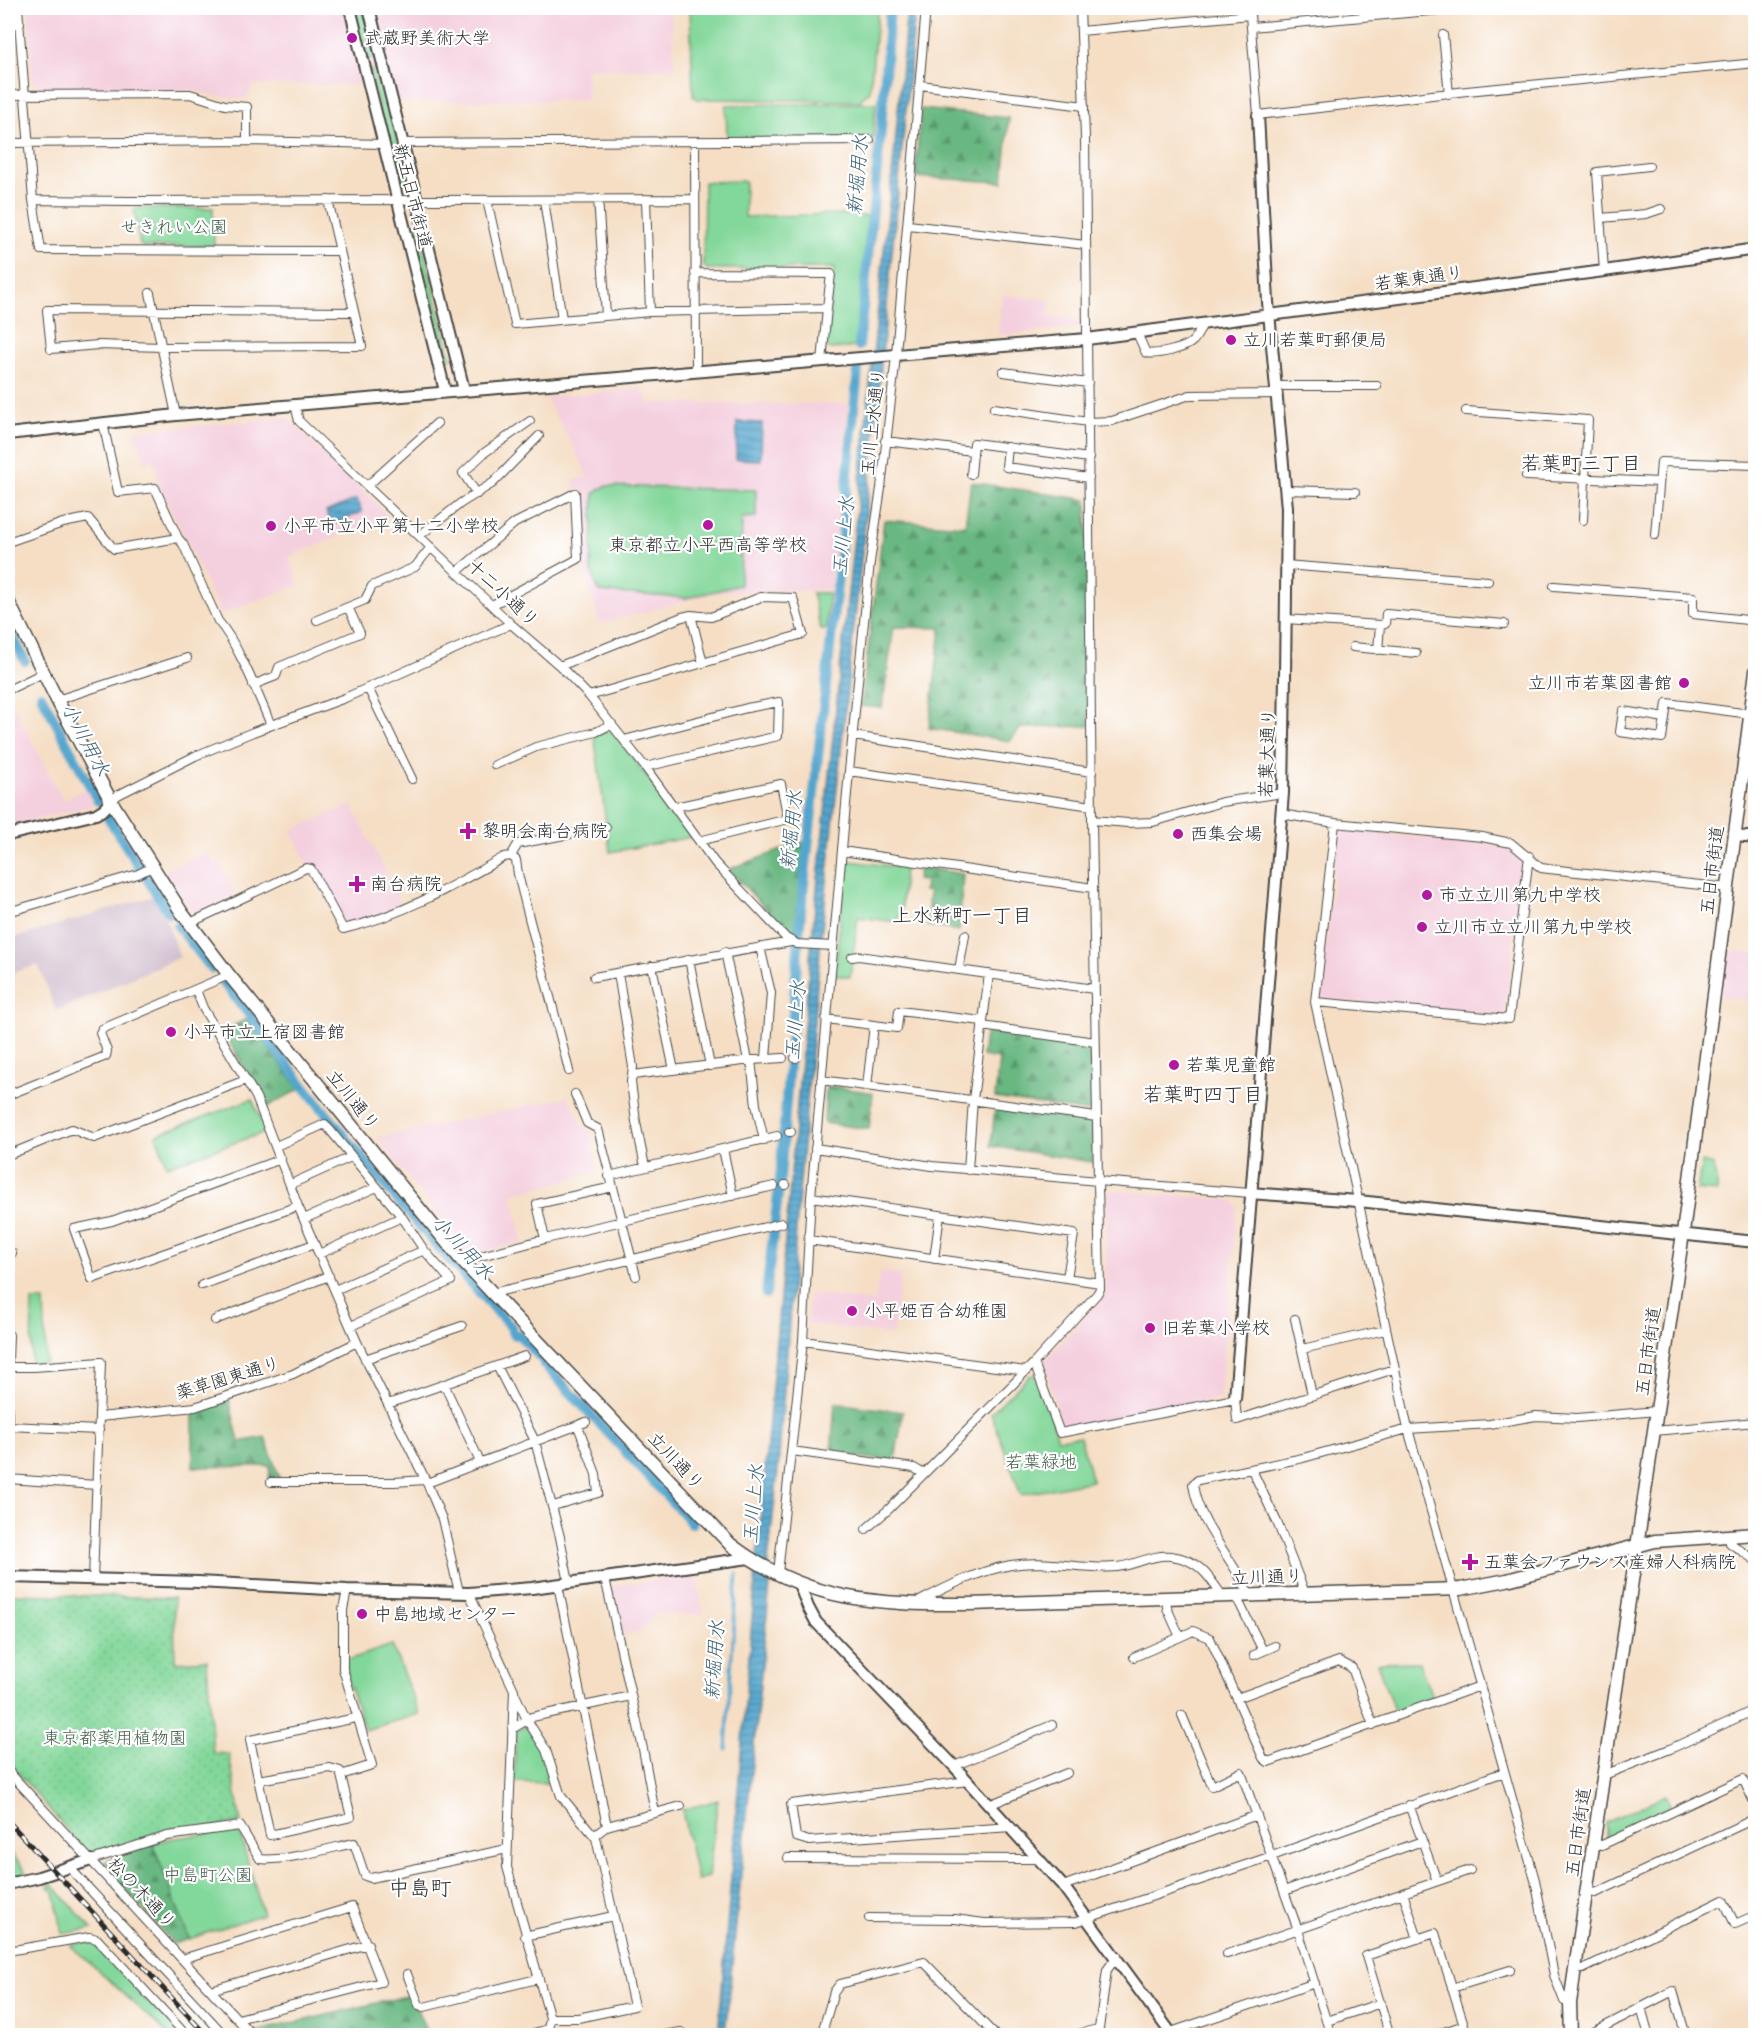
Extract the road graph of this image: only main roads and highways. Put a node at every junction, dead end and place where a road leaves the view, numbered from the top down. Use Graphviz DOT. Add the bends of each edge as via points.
graph roads {
  1 [pos="8,601"];
  2 [pos="1755,671"];
  3 [pos="1755,1534"];
  4 [pos="1639,1545"];
  5 [pos="1571,2036"];
  1 -- 4 [label="main road, 立川通り" via="145,871 462,1261 730,1544 751,1560 799,1584 829,1593 914,1605 1454,1589 1507,1580"];
  2 -- 4 [label="main road, 五日市街道"];
  3 -- 4 [label="main road, 立川通り"];
  4 -- 5 [label="main road, 五日市街道" via="1570,2003"];
}
